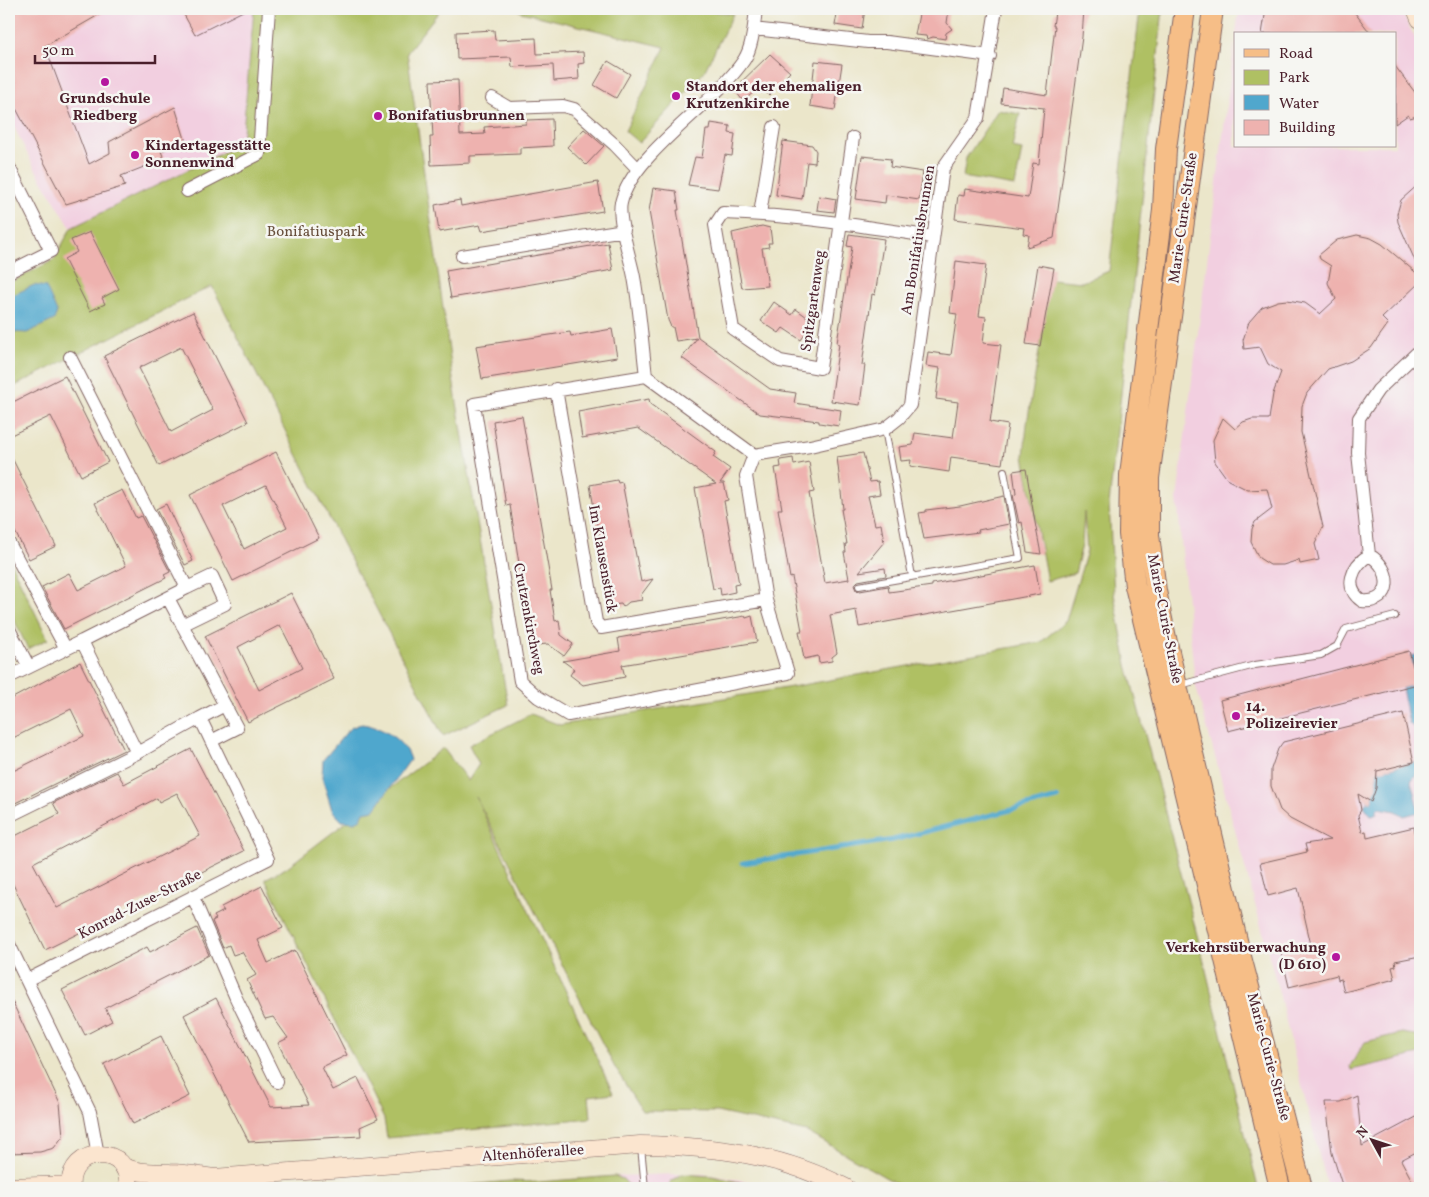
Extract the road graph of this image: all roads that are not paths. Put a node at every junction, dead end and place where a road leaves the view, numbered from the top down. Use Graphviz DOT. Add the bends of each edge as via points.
graph roads {
  1 [pos="270,9"];
  2 [pos="756,9"];
  3 [pos="996,9"];
  4 [pos="1184,9"];
  5 [pos="1213,9"];
  6 [pos="1416,9"];
  7 [pos="1420,19"];
  8 [pos="754,29"];
  9 [pos="990,56"];
  10 [pos="492,98"];
  11 [pos="774,127"];
  12 [pos="853,138"];
  13 [pos="9,167"];
  14 [pos="638,169"];
  15 [pos="187,191"];
  16 [pos="760,214"];
  17 [pos="841,223"];
  18 [pos="624,230"];
  19 [pos="933,237"];
  20 [pos="462,256"];
  21 [pos="9,272"];
  22 [pos="1420,350"];
  23 [pos="70,357"];
  24 [pos="646,376"];
  25 [pos="556,389"];
  26 [pos="886,429"];
  27 [pos="754,455"];
  28 [pos="1004,472"];
  29 [pos="9,543"];
  30 [pos="1369,555"];
  31 [pos="912,576"];
  32 [pos="859,586"];
  33 [pos="187,588"];
  34 [pos="168,598"];
  35 [pos="766,600"];
  36 [pos="1395,616"];
  37 [pos="182,625"];
  38 [pos="9,629"];
  39 [pos="82,641"];
  40 [pos="66,649"];
  41 [pos="29,667"];
  42 [pos="9,677"];
  43 [pos="1177,686"];
  44 [pos="225,705"];
  45 [pos="200,718"];
  46 [pos="211,741"];
  47 [pos="137,752"];
  48 [pos="9,816"];
  49 [pos="193,896"];
  50 [pos="9,944"];
  51 [pos="27,980"];
  52 [pos="278,1082"];
  53 [pos="640,1145"];
  54 [pos="98,1155"];
  55 [pos="124,1167"];
  56 [pos="214,1178"];
  57 [pos="9,1187"];
  58 [pos="71,1187"];
  59 [pos="128,1188"];
  60 [pos="164,1188"];
  61 [pos="646,1188"];
  62 [pos="846,1188"];
  63 [pos="1280,1188"];
  64 [pos="1302,1188"];
  1 -- 15 [label="street" via="259,154"];
  2 -- 8 [label="street"];
  3 -- 9 [label="street, Am Bonifatiusbrunnen"];
  4 -- 63 [label="main road, Marie-Curie-Straße" via="1130,475 1129,534 1136,586"];
  5 -- 43 [label="main road, Marie-Curie-Straße" via="1149,478 1149,535 1156,591"];
  6 -- 7 [label="street"];
  8 -- 9 [label="street"];
  8 -- 14 [label="street" via="744,59 719,90"];
  9 -- 19 [label="street, Am Bonifatiusbrunnen" via="978,118 943,168"];
  10 -- 14 [label="street" via="509,108 563,106 574,109"];
  11 -- 16 [label="street"];
  12 -- 17 [label="street, Spitzgartenweg"];
  13 -- 21 [label="street" via="50,251"];
  14 -- 18 [label="street" via="626,186 620,206"];
  16 -- 17 [label="street, Spitzgartenweg"];
  16 -- 17 [label="street, Spitzgartenweg" via="723,213 716,225 733,329 780,361 820,368"];
  17 -- 19 [label="street, Spitzgartenweg"];
  18 -- 20 [label="street"];
  18 -- 24 [label="street" via="635,278"];
  19 -- 26 [label="street, Am Bonifatiusbrunnen" via="910,405"];
  22 -- 30 [label="street" via="1378,390 1359,418 1358,453"];
  23 -- 33 [label="street"];
  24 -- 25 [label="street"];
  24 -- 27 [label="street"];
  25 -- 35 [label="street, Im Klausenstück" via="596,622 602,628"];
  25 -- 35 [label="street, Crutzenkirchweg" via="474,404 520,681 538,697 568,715 788,673"];
  26 -- 27 [label="street"];
  26 -- 31 [label="lane"];
  27 -- 35 [label="street" via="746,476"];
  28 -- 31 [label="lane" via="1020,558"];
  29 -- 40 [label="street"];
  31 -- 32 [label="lane"];
  33 -- 34 [label="street"];
  33 -- 37 [label="street" via="212,576 225,604"];
  34 -- 37 [label="street"];
  34 -- 39 [label="street"];
  36 -- 43 [label="lane" via="1346,629 1336,646 1321,655 1256,665"];
  37 -- 44 [label="street"];
  38 -- 41 [label="street"];
  39 -- 40 [label="street"];
  39 -- 47 [label="street"];
  40 -- 41 [label="street"];
  41 -- 42 [label="street"];
  43 -- 64 [label="main road, Marie-Curie-Straße" via="1240,953"];
  44 -- 45 [label="street"];
  44 -- 46 [label="street" via="237,728"];
  45 -- 46 [label="street"];
  45 -- 47 [label="street"];
  46 -- 49 [label="street, Konrad-Zuse-Straße" via="268,859"];
  47 -- 48 [label="street"];
  49 -- 51 [label="street, Konrad-Zuse-Straße"];
  49 -- 52 [label="street" via="236,998"];
  50 -- 51 [label="street"];
  51 -- 54 [label="street" via="90,1112"];
  53 -- 56 [label="street, Altenhöferallee"];
  53 -- 61 [label="lane"];
  53 -- 62 [label="street, Altenhöferallee" via="718,1149 756,1155 794,1165"];
  54 -- 55 [label="street, Altenhöferallee" via="113,1157"];
  54 -- 58 [label="street" via="78,1164 72,1174"];
  55 -- 56 [label="street, Altenhöferallee" via="134,1172 169,1172"];
  55 -- 59 [label="street"];
  56 -- 60 [label="street, Altenhöferallee" via="184,1187"];
  57 -- 58 [label="street"];
}
